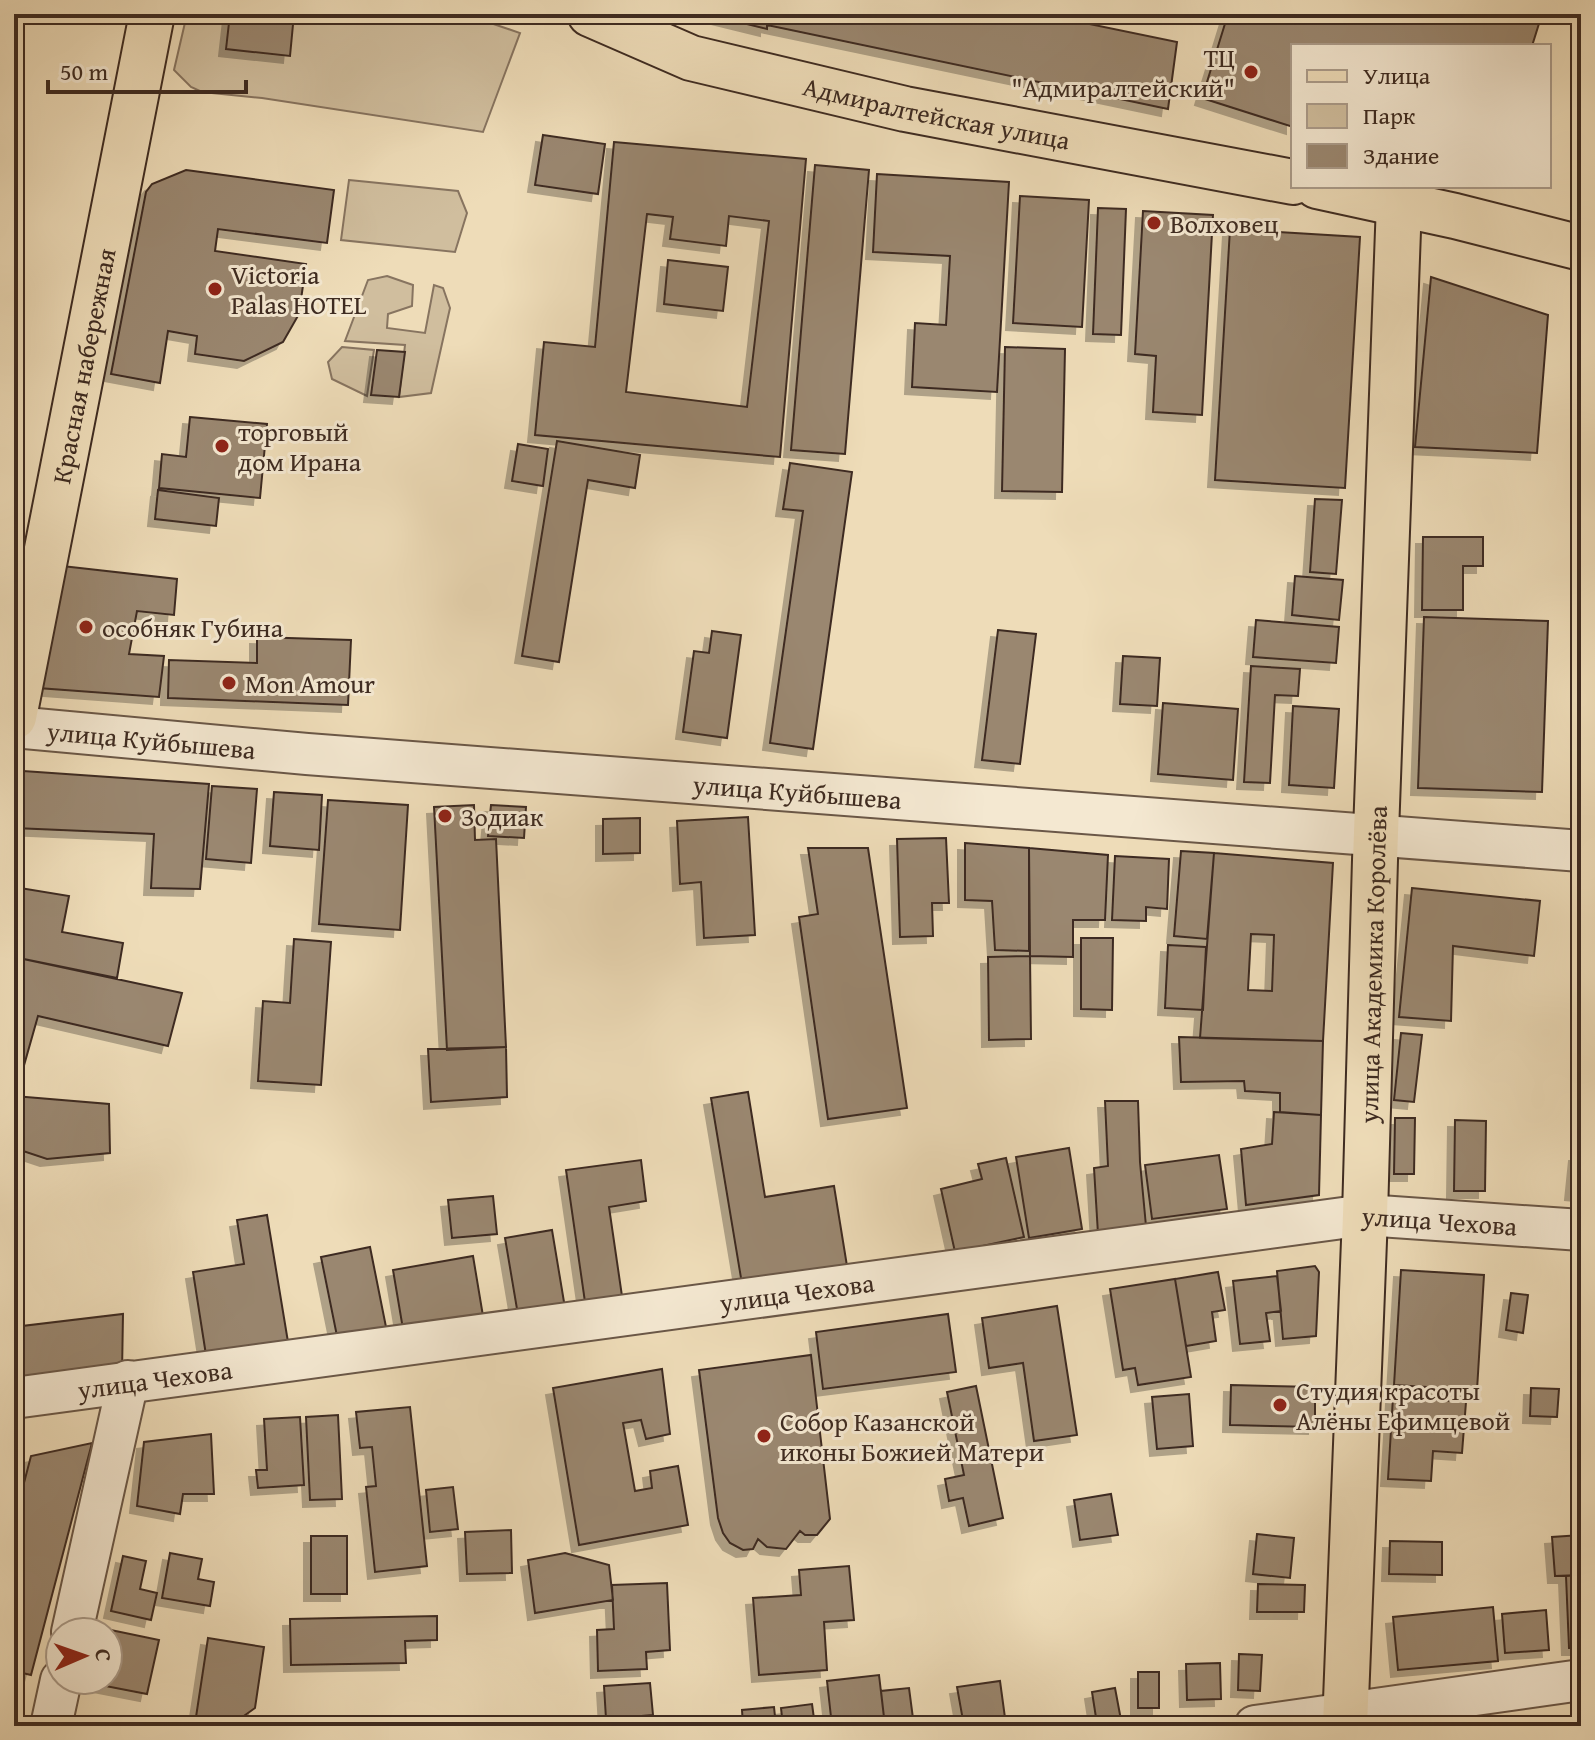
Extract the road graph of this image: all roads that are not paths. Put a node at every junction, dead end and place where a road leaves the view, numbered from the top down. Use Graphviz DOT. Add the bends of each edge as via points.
graph roads {
  1 [pos="152,14"];
  2 [pos="590,14"];
  3 [pos="1291,182"];
  4 [pos="1327,188"];
  5 [pos="1399,203"];
  6 [pos="1581,248"];
  7 [pos="14,717"];
  8 [pos="14,727"];
  9 [pos="1376,836"];
  10 [pos="1581,851"];
  11 [pos="1365,1215"];
  12 [pos="1581,1230"];
  13 [pos="128,1381"];
  14 [pos="14,1398"];
  15 [pos="76,1616"];
  16 [pos="1581,1680"];
  17 [pos="58,1696"];
  18 [pos="1346,1720"];
  19 [pos="51,1726"];
  20 [pos="1255,1726"];
  1 -- 7 [label="main road, Красная набережная"];
  2 -- 3 [label="main road, Адмиралтейская улица" via="691,58 890,106"];
  4 -- 5 [label="main road"];
  5 -- 6 [label="main road"];
  5 -- 9 [label="main road, улица Академика Королёва"];
  8 -- 9 [label="street, улица Куйбышева"];
  9 -- 10 [label="street, улица Куйбышева"];
  9 -- 11 [label="main road, улица Академика Королёва"];
  11 -- 12 [label="street, улица Чехова"];
  11 -- 13 [label="street, улица Чехова"];
  11 -- 18 [label="main road, улица Академика Королёва"];
  13 -- 14 [label="street, улица Чехова"];
  13 -- 15 [label="street"];
  16 -- 18 [label="street"];
  17 -- 19 [label="street"];
  18 -- 20 [label="street"];
}
